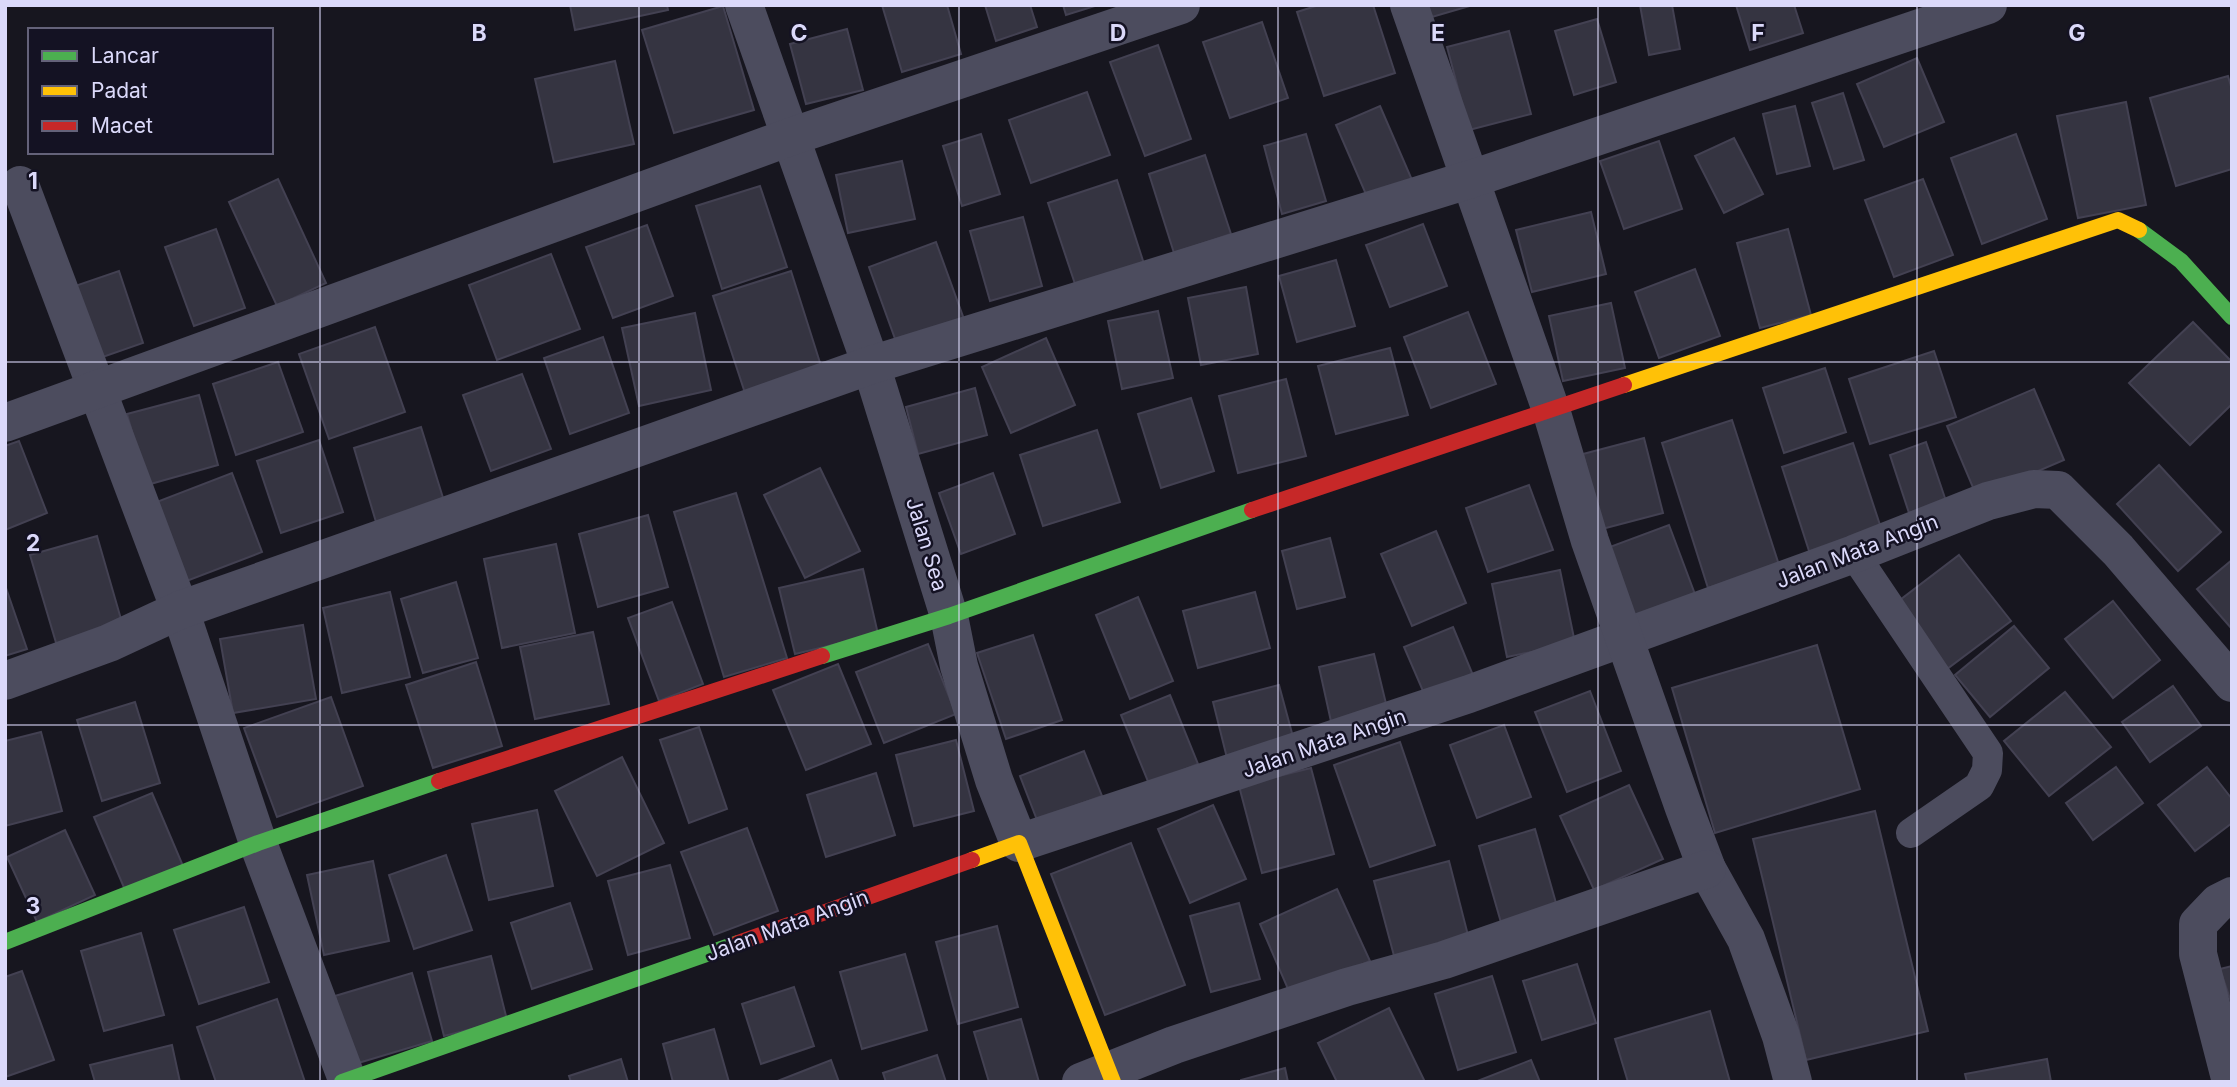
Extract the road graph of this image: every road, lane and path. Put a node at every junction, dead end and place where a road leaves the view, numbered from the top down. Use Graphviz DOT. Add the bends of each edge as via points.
graph roads {
  1 [pos="744,5"];
  2 [pos="1181,5"];
  3 [pos="1409,5"];
  4 [pos="1988,5"];
  5 [pos="790,137"];
  6 [pos="1471,179"];
  7 [pos="20,185"];
  8 [pos="2232,317"];
  9 [pos="872,365"];
  10 [pos="97,390"];
  11 [pos="1551,410"];
  12 [pos="5,423"];
  13 [pos="1854,554"];
  14 [pos="180,610"];
  15 [pos="949,616"];
  16 [pos="1625,638"];
  17 [pos="5,681"];
  18 [pos="2232,683"];
  19 [pos="1911,833"];
  20 [pos="258,843"];
  21 [pos="1019,843"];
  22 [pos="1707,869"];
  23 [pos="2232,897"];
  24 [pos="5,942"];
  25 [pos="1101,1078"];
  26 [pos="346,1081"];
  27 [pos="1793,1082"];
  28 [pos="2231,1082"];
  1 -- 5 [label="street, Jalan Sea"];
  2 -- 5 [label="street"];
  3 -- 6 [label="street"];
  4 -- 6 [label="street"];
  5 -- 9 [label="street, Jalan Sea"];
  5 -- 10 [label="street"];
  6 -- 9 [label="street"];
  6 -- 11 [label="street"];
  7 -- 10 [label="street"];
  8 -- 11 [label="street" via="2179,257 2141,229 2118,220"];
  9 -- 14 [label="street"];
  9 -- 15 [label="street, Jalan Sea"];
  10 -- 12 [label="street"];
  10 -- 14 [label="street"];
  11 -- 15 [label="street"];
  11 -- 16 [label="street"];
  13 -- 16 [label="street, Jalan Mata Angin"];
  13 -- 18 [label="street, Jalan Mata Angin" via="1988,502 2034,489 2058,489 2118,550"];
  13 -- 19 [label="lane" via="1988,753 1987,770 1979,786"];
  14 -- 17 [label="street" via="109,643"];
  14 -- 20 [label="street"];
  15 -- 20 [label="street" via="625,717"];
  15 -- 21 [label="street, Jalan Sea" via="958,666"];
  16 -- 21 [label="street, Jalan Mata Angin"];
  16 -- 22 [label="street"];
  20 -- 24 [label="street"];
  20 -- 26 [label="street"];
  21 -- 25 [label="street, Jalan Sea"];
  21 -- 26 [label="street, Jalan Mata Angin"];
  22 -- 25 [label="street" via="1444,960 1174,1045"];
  22 -- 27 [label="street" via="1746,939"];
  23 -- 28 [label="street" via="2218,903 2198,924 2198,954"];
}
